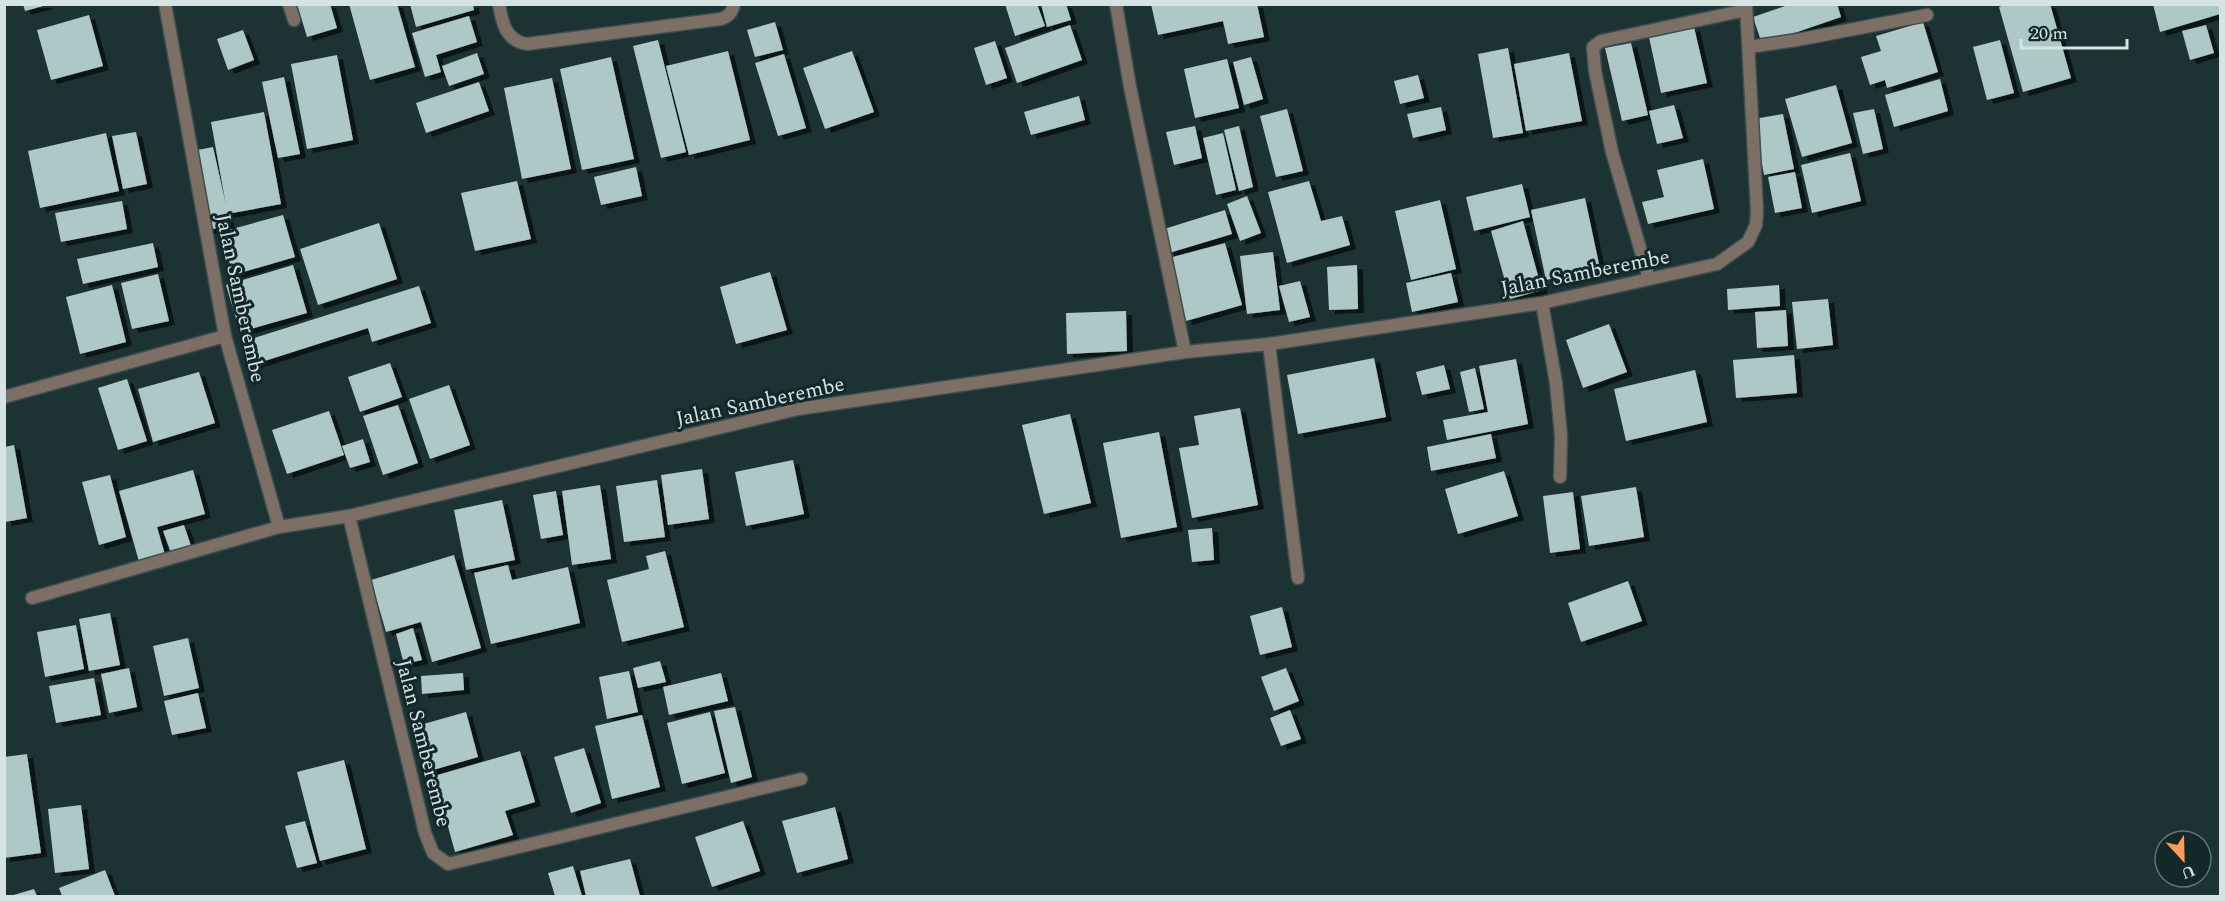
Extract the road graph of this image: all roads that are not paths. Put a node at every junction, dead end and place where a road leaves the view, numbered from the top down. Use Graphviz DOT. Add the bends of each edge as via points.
graph roads {
  1 [pos="165,4"];
  2 [pos="289,4"];
  3 [pos="499,4"];
  4 [pos="734,4"];
  5 [pos="1116,4"];
  6 [pos="1746,8"];
  7 [pos="1927,15"];
  8 [pos="294,20"];
  9 [pos="1749,47"];
  10 [pos="1649,279"];
  11 [pos="1542,303"];
  12 [pos="225,336"];
  13 [pos="1269,344"];
  14 [pos="1185,352"];
  15 [pos="4,397"];
  16 [pos="1560,477"];
  17 [pos="349,516"];
  18 [pos="279,527"];
  19 [pos="1298,578"];
  20 [pos="32,598"];
  21 [pos="801,779"];
  1 -- 12 [label="street, Jalan Samberembe"];
  2 -- 8 [label="street"];
  3 -- 4 [label="street" via="507,32 513,40 526,44 721,19 733,11"];
  5 -- 14 [label="street"];
  6 -- 9 [label="street, Jalan Samberembe"];
  6 -- 10 [label="street" via="1601,41 1593,47 1612,152"];
  7 -- 9 [label="street"];
  9 -- 10 [label="street, Jalan Samberembe" via="1756,225 1748,242 1717,264"];
  10 -- 11 [label="street, Jalan Samberembe"];
  11 -- 13 [label="street, Jalan Samberembe"];
  11 -- 16 [label="street" via="1556,383"];
  12 -- 15 [label="street"];
  12 -- 18 [label="street, Jalan Samberembe"];
  13 -- 14 [label="street, Jalan Samberembe"];
  13 -- 19 [label="street"];
  14 -- 17 [label="street, Jalan Samberembe" via="798,409"];
  17 -- 18 [label="street, Jalan Samberembe"];
  17 -- 21 [label="street, Jalan Samberembe" via="424,832 433,853 448,864"];
  18 -- 20 [label="street"];
}
